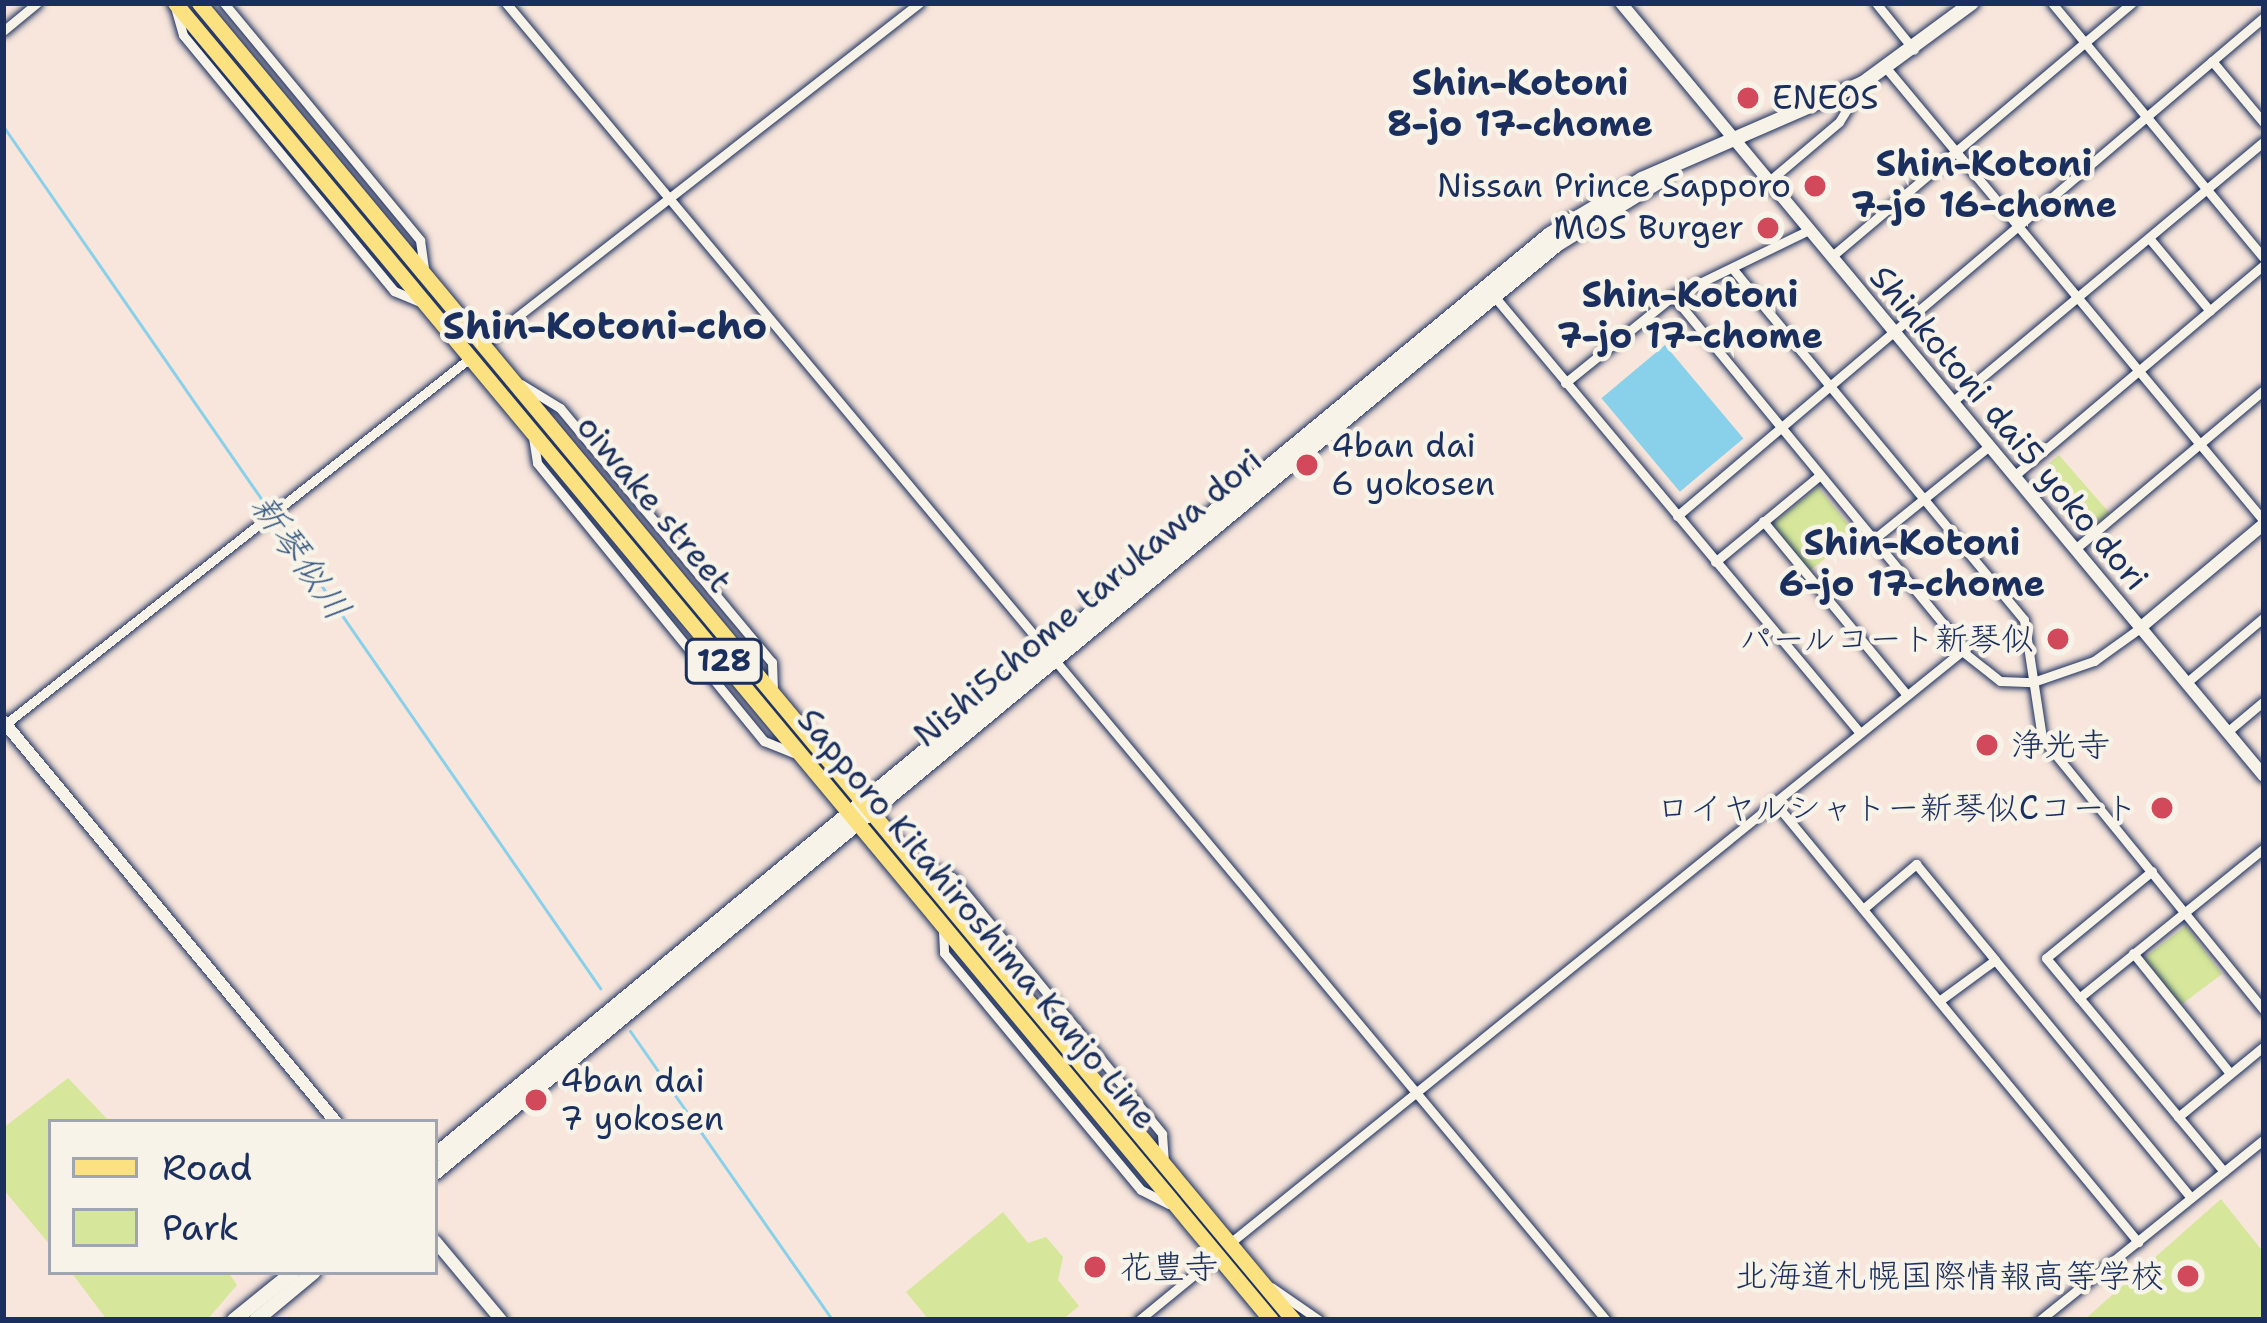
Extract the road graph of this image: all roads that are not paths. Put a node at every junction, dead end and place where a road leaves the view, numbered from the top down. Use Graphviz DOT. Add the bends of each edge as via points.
graph roads {
  1 [pos="37,3"];
  2 [pos="175,3"];
  3 [pos="199,3"];
  4 [pos="224,3"];
  5 [pos="506,3"];
  6 [pos="919,3"];
  7 [pos="1621,3"];
  8 [pos="1876,3"];
  9 [pos="1972,3"];
  10 [pos="2052,3"];
  11 [pos="2132,3"];
  12 [pos="1953,9"];
  13 [pos="2264,17"];
  14 [pos="3,31"];
  15 [pos="2085,42"];
  16 [pos="1915,50"];
  17 [pos="2212,61"];
  18 [pos="1887,69"];
  19 [pos="1863,83"];
  20 [pos="2146,116"];
  21 [pos="2264,123"];
  22 [pos="2264,141"];
  23 [pos="1734,143"];
  24 [pos="1955,151"];
  25 [pos="1768,182"];
  26 [pos="2207,189"];
  27 [pos="671,200"];
  28 [pos="2016,226"];
  29 [pos="1808,230"];
  30 [pos="2149,238"];
  31 [pos="1831,257"];
  32 [pos="2264,262"];
  33 [pos="1732,268"];
  34 [pos="424,274"];
  35 [pos="1491,292"];
  36 [pos="1672,296"];
  37 [pos="2078,298"];
  38 [pos="2210,310"];
  39 [pos="1894,333"];
  40 [pos="476,351"];
  41 [pos="2139,371"];
  42 [pos="1565,383"];
  43 [pos="1833,388"];
  44 [pos="2264,390"];
  45 [pos="1952,402"];
  46 [pos="1784,428"];
  47 [pos="2200,444"];
  48 [pos="1989,446"];
  49 [pos="1820,475"];
  50 [pos="2014,476"];
  51 [pos="1922,498"];
  52 [pos="1677,516"];
  53 [pos="1763,521"];
  54 [pos="2264,522"];
  55 [pos="1874,540"];
  56 [pos="2074,549"];
  57 [pos="1715,562"];
  58 [pos="2264,617"];
  59 [pos="2140,628"];
  60 [pos="1966,650"];
  61 [pos="1051,655"];
  62 [pos="2033,682"];
  63 [pos="2186,683"];
  64 [pos="1907,694"];
  65 [pos="2264,701"];
  66 [pos="4,724"];
  67 [pos="2227,732"];
  68 [pos="1860,733"];
  69 [pos="2264,776"];
  70 [pos="1775,803"];
  71 [pos="862,814"];
  72 [pos="2264,848"];
  73 [pos="2152,871"];
  74 [pos="1863,909"];
  75 [pos="2187,912"];
  76 [pos="2133,953"];
  77 [pos="1995,960"];
  78 [pos="2079,998"];
  79 [pos="1939,1001"];
  80 [pos="2264,1010"];
  81 [pos="2264,1046"];
  82 [pos="2230,1073"];
  83 [pos="1418,1094"];
  84 [pos="2178,1117"];
  85 [pos="333,1119"];
  86 [pos="2264,1139"];
  87 [pos="438,1153"];
  88 [pos="438,1170"];
  89 [pos="2224,1172"];
  90 [pos="2192,1198"];
  91 [pos="2138,1242"];
  92 [pos="438,1245"];
  93 [pos="1224,1250"];
  94 [pos="288,1275"];
  95 [pos="310,1275"];
  96 [pos="1261,1281"];
  97 [pos="2054,1316"];
  98 [pos="234,1320"];
  99 [pos="256,1320"];
  100 [pos="501,1320"];
  101 [pos="1139,1320"];
  102 [pos="1271,1320"];
  103 [pos="1293,1320"];
  104 [pos="1319,1320"];
  105 [pos="1606,1320"];
  106 [pos="2041,1320"];
  1 -- 14 [label="street"];
  2 -- 40 [label="main road, Sapporo Kitahiroshima Kanjo Line / 128" via="427,304"];
  3 -- 34 [label="main road, oiwake street / 128"];
  4 -- 34 [label="street" via="420,240"];
  5 -- 27 [label="street"];
  6 -- 27 [label="street"];
  7 -- 23 [label="street, Shinkotoni dai5 yoko dori"];
  8 -- 16 [label="street"];
  9 -- 12 [label="main road, Nishi5chome tarukawa dori"];
  10 -- 15 [label="street"];
  11 -- 15 [label="street"];
  12 -- 16 [label="main road, Nishi5chome tarukawa dori"];
  13 -- 17 [label="street"];
  15 -- 20 [label="street"];
  15 -- 24 [label="street"];
  16 -- 18 [label="main road, Nishi5chome tarukawa dori"];
  17 -- 20 [label="street"];
  17 -- 21 [label="street"];
  18 -- 19 [label="main road, Nishi5chome tarukawa dori"];
  18 -- 24 [label="street"];
  19 -- 23 [label="main road, Nishi5chome tarukawa dori"];
  19 -- 25 [label="street" via="1839,122"];
  20 -- 26 [label="street"];
  20 -- 28 [label="street"];
  22 -- 26 [label="street"];
  23 -- 25 [label="street, Shinkotoni dai5 yoko dori"];
  23 -- 35 [label="main road, Nishi5chome tarukawa dori" via="1674,171"];
  24 -- 28 [label="street"];
  24 -- 31 [label="street"];
  25 -- 29 [label="street, Shinkotoni dai5 yoko dori"];
  26 -- 30 [label="street"];
  26 -- 32 [label="street"];
  27 -- 40 [label="street"];
  27 -- 61 [label="street"];
  28 -- 37 [label="street"];
  28 -- 39 [label="street"];
  29 -- 31 [label="street, Shinkotoni dai5 yoko dori"];
  29 -- 33 [label="street"];
  30 -- 37 [label="street"];
  30 -- 38 [label="street"];
  31 -- 39 [label="street, Shinkotoni dai5 yoko dori"];
  32 -- 38 [label="street"];
  33 -- 36 [label="street"];
  33 -- 43 [label="street"];
  34 -- 40 [label="main road, oiwake street / 128"];
  35 -- 42 [label="street"];
  35 -- 61 [label="main road, Nishi5chome tarukawa dori"];
  36 -- 42 [label="street"];
  36 -- 46 [label="street"];
  37 -- 41 [label="street"];
  37 -- 45 [label="street"];
  38 -- 41 [label="street"];
  39 -- 43 [label="street"];
  39 -- 45 [label="street, Shinkotoni dai5 yoko dori"];
  40 -- 66 [label="street"];
  40 -- 71 [label="main road, Sapporo Kitahiroshima Kanjo Line / 128" via="532,431 802,756"];
  40 -- 71 [label="main road, oiwake street / 128" via="511,379 773,694"];
  41 -- 47 [label="street"];
  41 -- 50 [label="street"];
  42 -- 52 [label="street"];
  43 -- 46 [label="street"];
  43 -- 51 [label="street"];
  44 -- 47 [label="street"];
  45 -- 48 [label="street, Shinkotoni dai5 yoko dori"];
  46 -- 49 [label="street"];
  46 -- 52 [label="street"];
  47 -- 54 [label="street"];
  47 -- 56 [label="street"];
  48 -- 50 [label="street, Shinkotoni dai5 yoko dori"];
  48 -- 51 [label="street"];
  49 -- 53 [label="street"];
  49 -- 55 [label="street"];
  50 -- 56 [label="street, Shinkotoni dai5 yoko dori"];
  51 -- 55 [label="street"];
  51 -- 62 [label="street" via="2024,620"];
  52 -- 57 [label="street"];
  53 -- 57 [label="street"];
  53 -- 64 [label="street"];
  54 -- 59 [label="street"];
  55 -- 60 [label="street"];
  56 -- 59 [label="street, Shinkotoni dai5 yoko dori"];
  57 -- 68 [label="street"];
  58 -- 63 [label="street"];
  59 -- 62 [label="street" via="2095,662"];
  59 -- 63 [label="street, Shinkotoni dai5 yoko dori"];
  60 -- 62 [label="street" via="2000,681"];
  60 -- 64 [label="street"];
  61 -- 71 [label="main road, Nishi5chome tarukawa dori"];
  61 -- 83 [label="street"];
  62 -- 73 [label="street" via="2042,738"];
  63 -- 67 [label="street, Shinkotoni dai5 yoko dori"];
  64 -- 68 [label="street"];
  65 -- 67 [label="street"];
  66 -- 85 [label="street"];
  67 -- 69 [label="street, Shinkotoni dai5 yoko dori"];
  68 -- 70 [label="street"];
  70 -- 74 [label="street"];
  70 -- 83 [label="street"];
  71 -- 87 [label="main road, Nishi5chome tarukawa dori"];
  71 -- 88 [label="main road, Nishi5chome tarukawa dori"];
  71 -- 93 [label="main road, oiwake street / 128" via="910,859 1164,1165"];
  71 -- 93 [label="main road, Sapporo Kitahiroshima Kanjo Line / 128" via="943,925 1179,1209"];
  72 -- 75 [label="street"];
  73 -- 75 [label="street"];
  73 -- 78 [label="street" via="2046,958"];
  74 -- 77 [label="street" via="1916,864"];
  74 -- 79 [label="street"];
  75 -- 76 [label="street"];
  75 -- 80 [label="street"];
  76 -- 78 [label="street"];
  76 -- 82 [label="street"];
  77 -- 79 [label="street"];
  77 -- 90 [label="street"];
  78 -- 84 [label="street"];
  79 -- 91 [label="street"];
  81 -- 82 [label="street"];
  82 -- 84 [label="street"];
  83 -- 93 [label="street"];
  83 -- 105 [label="street"];
  84 -- 89 [label="street"];
  86 -- 89 [label="street"];
  89 -- 90 [label="street"];
  90 -- 91 [label="street"];
  91 -- 97 [label="street"];
  92 -- 100 [label="street"];
  93 -- 96 [label="main road, oiwake street / 128"];
  93 -- 101 [label="street"];
  93 -- 102 [label="main road, Sapporo Kitahiroshima Kanjo Line / 128"];
  94 -- 98 [label="main road"];
  95 -- 99 [label="main road"];
  96 -- 103 [label="main road, oiwake street / 128"];
  96 -- 104 [label="street"];
  97 -- 106 [label="street"];
}
